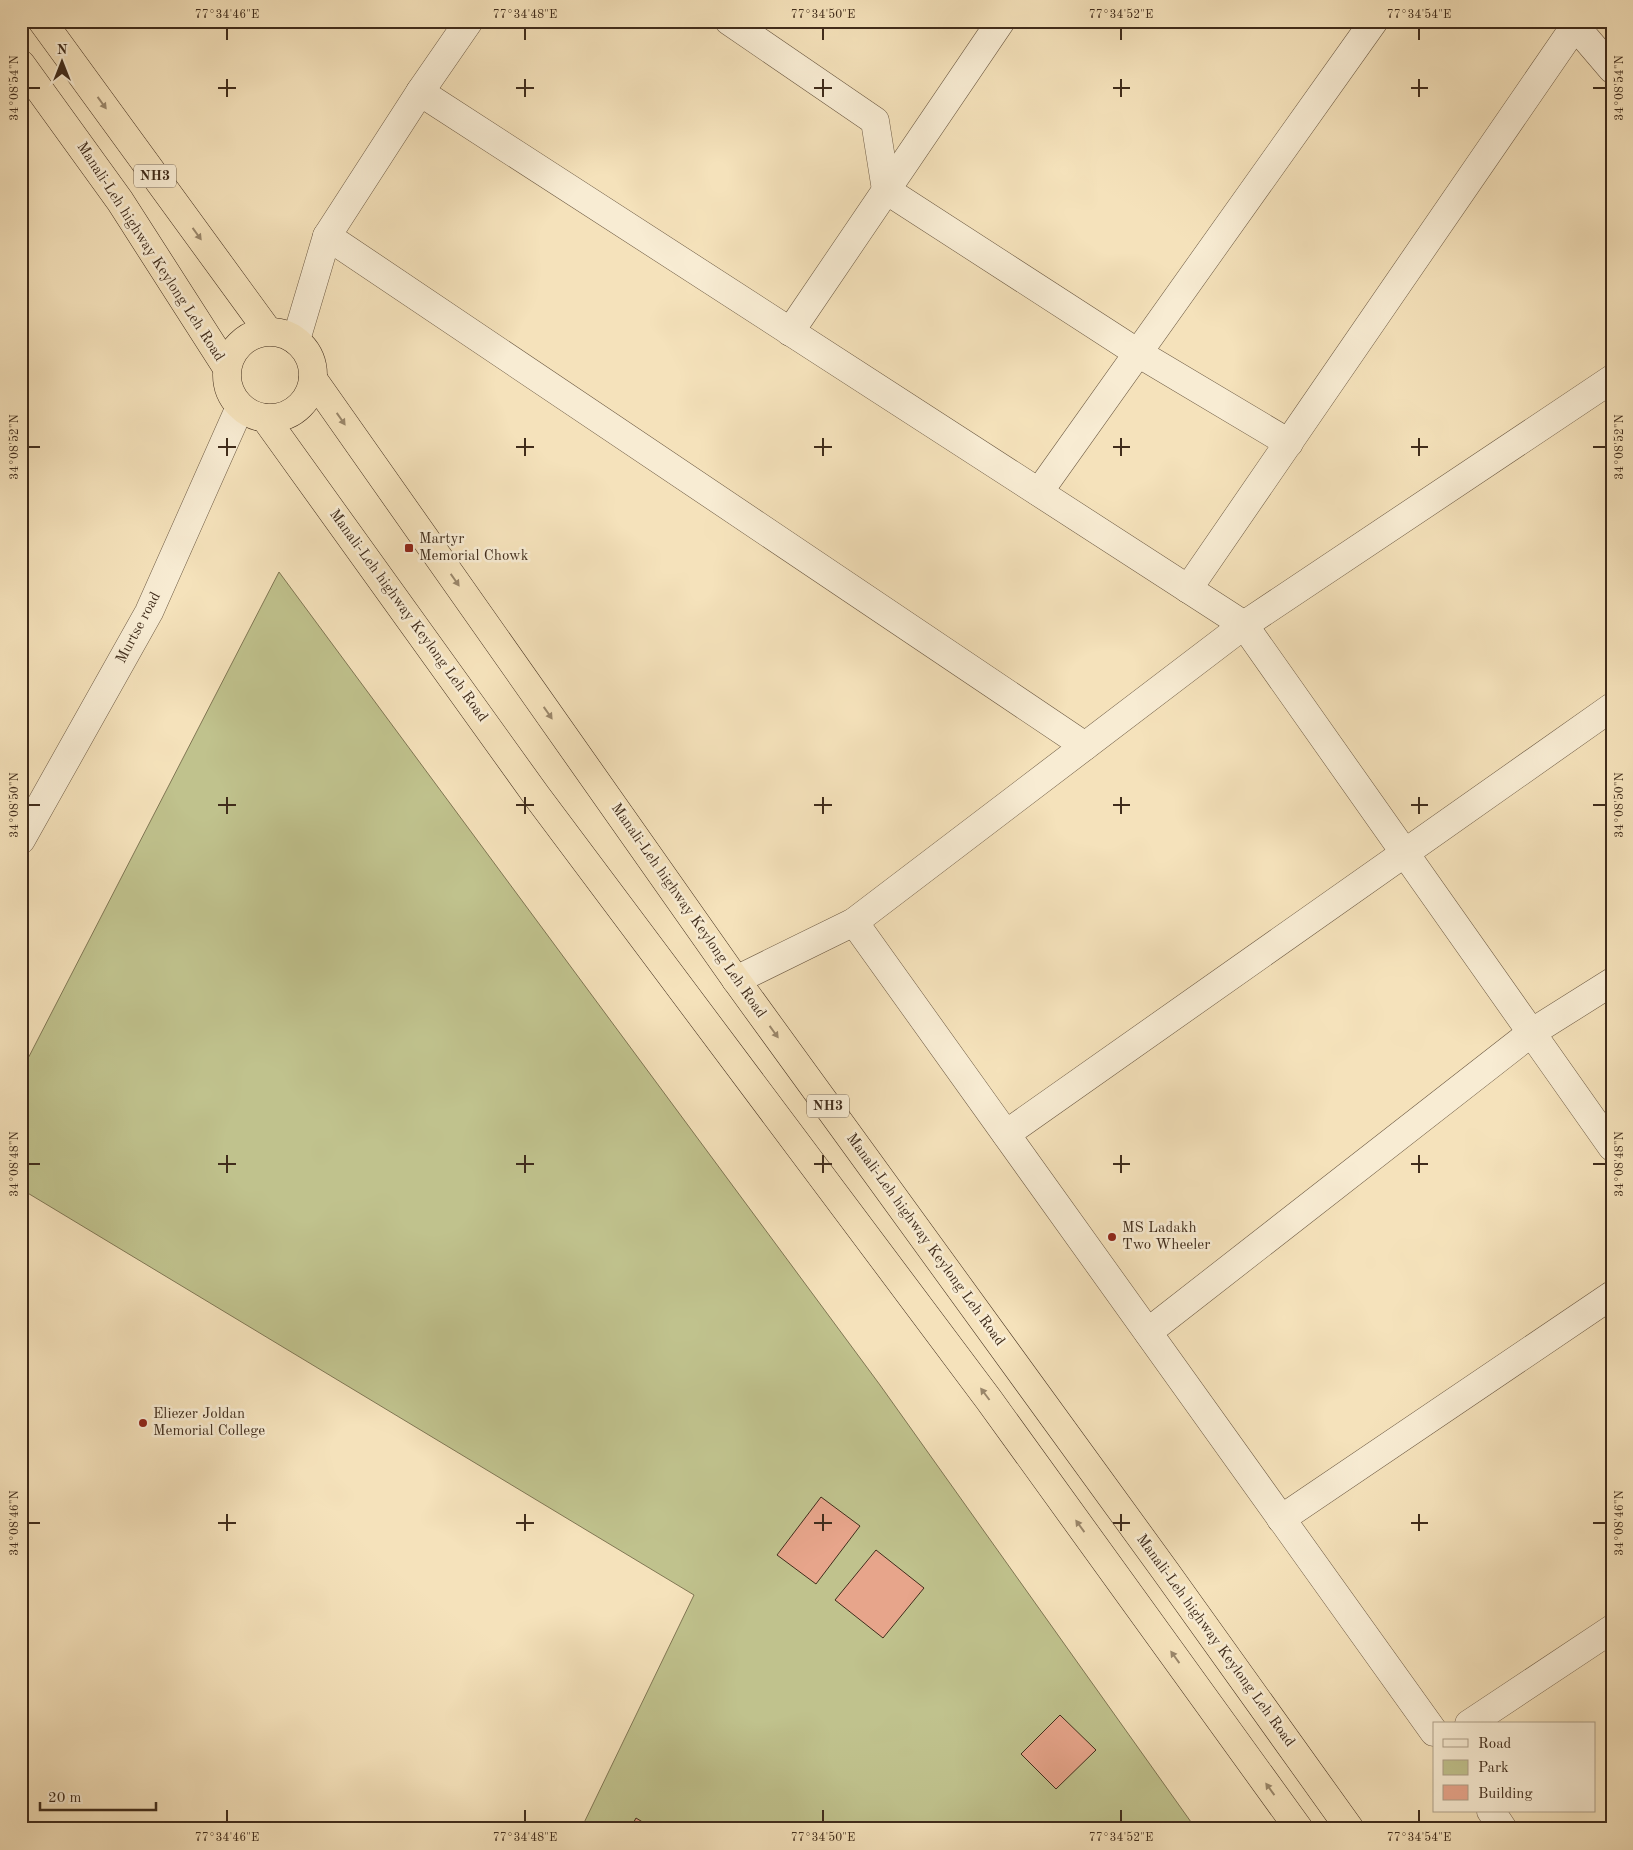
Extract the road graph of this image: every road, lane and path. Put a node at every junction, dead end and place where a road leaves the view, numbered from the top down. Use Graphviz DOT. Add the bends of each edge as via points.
graph roads {
  1 [pos="42,21"];
  2 [pos="469,21"];
  3 [pos="729,21"];
  4 [pos="1000,21"];
  5 [pos="1374,21"];
  6 [pos="1573,24"];
  7 [pos="21,64"];
  8 [pos="1612,69"];
  9 [pos="420,92"];
  10 [pos="886,190"];
  11 [pos="327,236"];
  12 [pos="268,331"];
  13 [pos="790,332"];
  14 [pos="296,340"];
  15 [pos="1138,353"];
  16 [pos="227,368"];
  17 [pos="313,379"];
  18 [pos="1612,379"];
  19 [pos="240,407"];
  20 [pos="265,418"];
  21 [pos="1289,443"];
  22 [pos="1039,492"];
  23 [pos="1188,589"];
  24 [pos="1244,625"];
  25 [pos="1612,707"];
  26 [pos="1085,746"];
  27 [pos="21,840"];
  28 [pos="1405,854"];
  29 [pos="854,922"];
  30 [pos="736,980"];
  31 [pos="1612,982"];
  32 [pos="1531,1033"];
  33 [pos="1006,1134"];
  34 [pos="1612,1147"];
  35 [pos="1612,1295"];
  36 [pos="1148,1332"];
  37 [pos="1281,1519"];
  38 [pos="1612,1629"];
  39 [pos="1472,1722"];
  40 [pos="1433,1731"];
  41 [pos="1492,1812"];
  42 [pos="1299,1829"];
  43 [pos="1350,1829"];
  44 [pos="1503,1829"];
  1 -- 12 [label="highway, NH3, one-way"];
  2 -- 9 [label="street"];
  3 -- 10 [label="street" via="875,121"];
  4 -- 10 [label="street"];
  5 -- 15 [label="street"];
  6 -- 8 [label="street"];
  6 -- 21 [label="street"];
  7 -- 16 [label="highway, Manali-Leh highway Keylong Leh Road / NH3" via="120,201"];
  9 -- 11 [label="street"];
  9 -- 13 [label="street"];
  10 -- 13 [label="street"];
  10 -- 15 [label="street"];
  11 -- 14 [label="street"];
  11 -- 26 [label="street"];
  12 -- 14 [label="highway"];
  12 -- 16 [label="highway" via="254,334 241,342"];
  13 -- 22 [label="street"];
  14 -- 17 [label="highway, NH3" via="306,350 312,364"];
  15 -- 21 [label="street"];
  15 -- 22 [label="street"];
  16 -- 19 [label="highway, NH3" via="227,383"];
  17 -- 20 [label="highway" via="302,404 292,412"];
  17 -- 30 [label="highway, Manali-Leh highway Keylong Leh Road / NH3, one-way"];
  18 -- 24 [label="street"];
  19 -- 20 [label="highway"];
  19 -- 27 [label="street, Murtse road" via="150,612"];
  42 -- 20 [label="highway, Manali-Leh highway Keylong Leh Road, one-way" via="995,1408 542,802"];
  21 -- 23 [label="street"];
  22 -- 23 [label="street"];
  23 -- 24 [label="street"];
  24 -- 26 [label="street"];
  24 -- 28 [label="street"];
  25 -- 28 [label="street"];
  26 -- 29 [label="street"];
  28 -- 32 [label="street"];
  28 -- 33 [label="street"];
  29 -- 30 [label="street"];
  29 -- 33 [label="street"];
  30 -- 43 [label="highway, Manali-Leh highway Keylong Leh Road / NH3, one-way"];
  31 -- 32 [label="street"];
  32 -- 34 [label="street"];
  32 -- 36 [label="street"];
  33 -- 36 [label="street"];
  35 -- 37 [label="street"];
  36 -- 37 [label="street"];
  37 -- 40 [label="street"];
  38 -- 39 [label="street"];
  41 -- 44 [label="street"];
}
